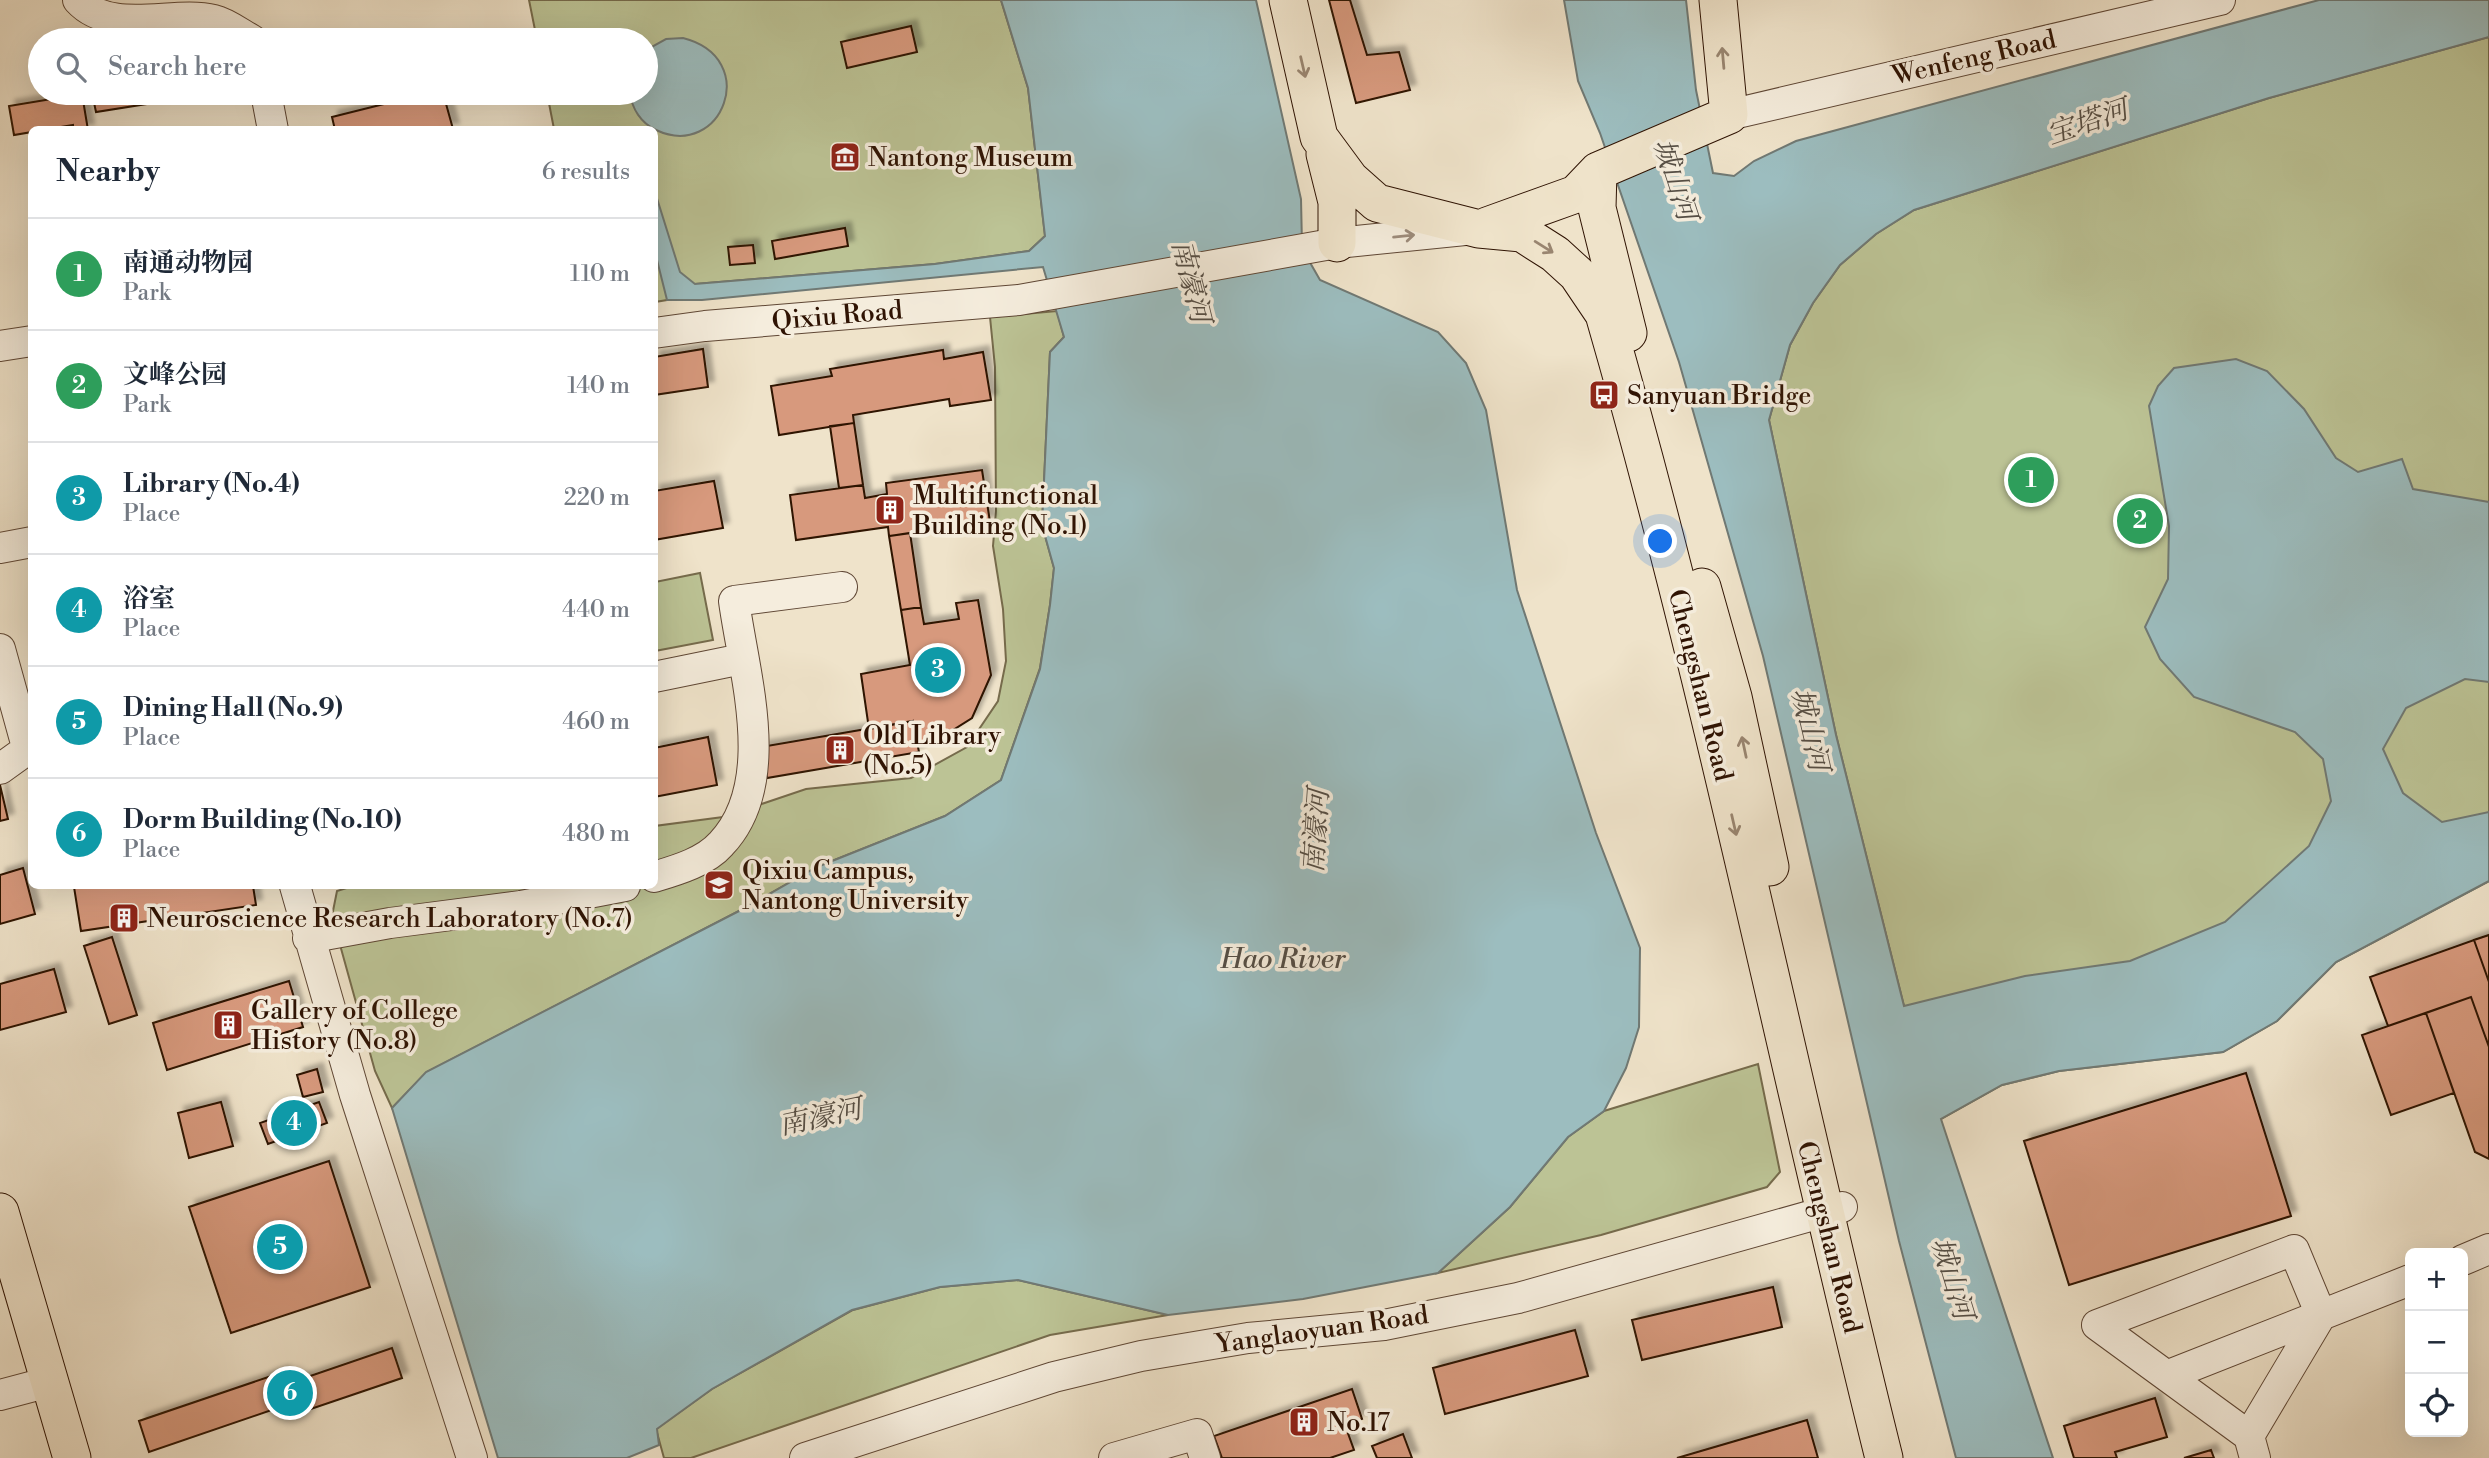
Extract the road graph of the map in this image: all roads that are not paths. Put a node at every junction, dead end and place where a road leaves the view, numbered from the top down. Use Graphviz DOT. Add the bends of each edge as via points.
graph roads {
  1 [pos="78,0"];
  2 [pos="1288,0"];
  3 [pos="1718,0"];
  4 [pos="2220,0"];
  5 [pos="229,28"];
  6 [pos="268,105"];
  7 [pos="1719,119"];
  8 [pos="272,126"];
  9 [pos="1319,137"];
  10 [pos="1603,169"];
  11 [pos="1479,229"];
  12 [pos="1327,245"];
  13 [pos="658,332"];
  14 [pos="28,342"];
  15 [pos="0,346"];
  16 [pos="28,543"];
  17 [pos="0,548"];
  18 [pos="842,587"];
  19 [pos="0,649"];
  20 [pos="742,659"];
  21 [pos="658,676"];
  22 [pos="28,744"];
  23 [pos="28,748"];
  24 [pos="0,769"];
  25 [pos="658,876"];
  26 [pos="296,889"];
  27 [pos="609,889"];
  28 [pos="308,938"];
  29 [pos="1832,1210"];
  30 [pos="0,1212"];
  31 [pos="2489,1249"];
  32 [pos="2468,1258"];
  33 [pos="2405,1282"];
  34 [pos="2321,1315"];
  35 [pos="2169,1375"];
  36 [pos="50,1382"];
  37 [pos="0,1395"];
  38 [pos="2252,1447"];
  39 [pos="72,1458"];
  40 [pos="472,1458"];
  41 [pos="805,1458"];
  42 [pos="1114,1458"];
  43 [pos="1205,1458"];
  44 [pos="1884,1458"];
  45 [pos="1907,1458"];
  1 -- 5 [label="street" via="115,19 214,20"];
  2 -- 9 [label="main road, Chengshan Road, one-way"];
  7 -- 3 [label="main road, one-way"];
  4 -- 7 [label="street, Wenfeng Road"];
  6 -- 8 [label="street"];
  7 -- 10 [label="main road"];
  9 -- 11 [label="main road, Chengshan Road" via="1350,179 1377,203"];
  9 -- 12 [label="main road" via="1333,179"];
  10 -- 11 [label="main road" via="1576,194"];
  29 -- 10 [label="main road, Chengshan Road, one-way" via="1733,697 1622,313 1597,208"];
  12 -- 11 [label="street, one-way"];
  11 -- 29 [label="main road, Chengshan Road, one-way" via="1522,233 1555,254 1577,274 1604,314"];
  12 -- 13 [label="street, Qixiu Road" via="1019,300"];
  14 -- 15 [label="street"];
  16 -- 17 [label="street"];
  18 -- 20 [label="street" via="734,601"];
  19 -- 22 [label="street"];
  20 -- 21 [label="street"];
  20 -- 25 [label="street" via="755,765 746,806 721,845 690,866"];
  23 -- 24 [label="street"];
  26 -- 28 [label="street"];
  27 -- 28 [label="street"];
  28 -- 40 [label="street"];
  29 -- 41 [label="street, Yanglaoyuan Road" via="1518,1298 1384,1325 1248,1338 1104,1365 962,1405"];
  29 -- 44 [label="main road, Chengshan Road"];
  29 -- 45 [label="main road, Chengshan Road"];
  30 -- 36 [label="main road"];
  31 -- 32 [label="street"];
  33 -- 34 [label="street"];
  34 -- 35 [label="street"];
  34 -- 35 [label="street" via="2294,1250 2097,1325"];
  34 -- 38 [label="street"];
  35 -- 38 [label="street"];
  36 -- 37 [label="street"];
  36 -- 39 [label="main road"];
  42 -- 43 [label="street" via="1197,1434"];
}
